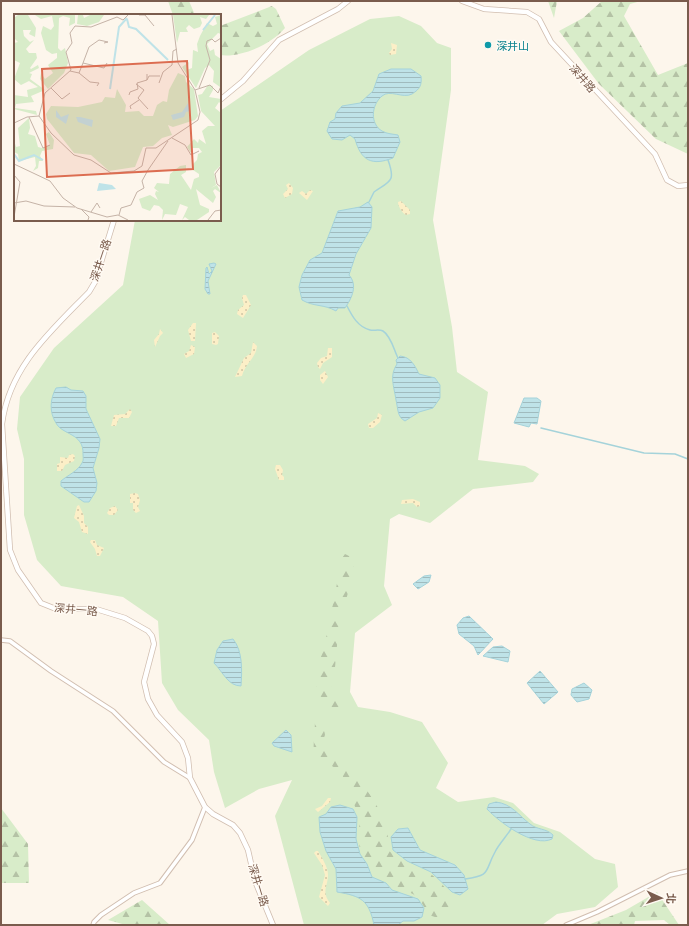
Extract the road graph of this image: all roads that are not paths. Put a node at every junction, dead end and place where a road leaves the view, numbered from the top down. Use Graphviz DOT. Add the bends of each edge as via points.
graph roads {
  1 [pos="348,1"];
  2 [pos="462,1"];
  3 [pos="221,99"];
  4 [pos="688,185"];
  5 [pos="114,221"];
  6 [pos="1,640"];
  7 [pos="190,778"];
  8 [pos="205,807"];
  9 [pos="688,871"];
  10 [pos="93,925"];
  11 [pos="273,925"];
  12 [pos="566,925"];
  1 -- 3 [label="street" via="338,9 279,40 243,81"];
  2 -- 4 [label="street, 深井路" via="484,9 533,14 539,19 551,42 655,154 667,180 678,186"];
  5 -- 7 [label="street, 深井一路" via="95,282 89,292 34,349 16,377 4,409 2,424 10,550 18,570 41,603 56,609 96,609 125,618 152,636 154,644 144,682 148,699 157,715 182,742 188,758"];
  6 -- 7 [label="street" via="10,641 113,711 164,762"];
  7 -- 8 [label="street, 深井一路"];
  8 -- 10 [label="street" via="192,840 160,883 134,893 102,915"];
  8 -- 11 [label="street, 深井一路" via="234,825 240,834 248,850 255,881"];
  9 -- 12 [label="street" via="670,875"];
}
